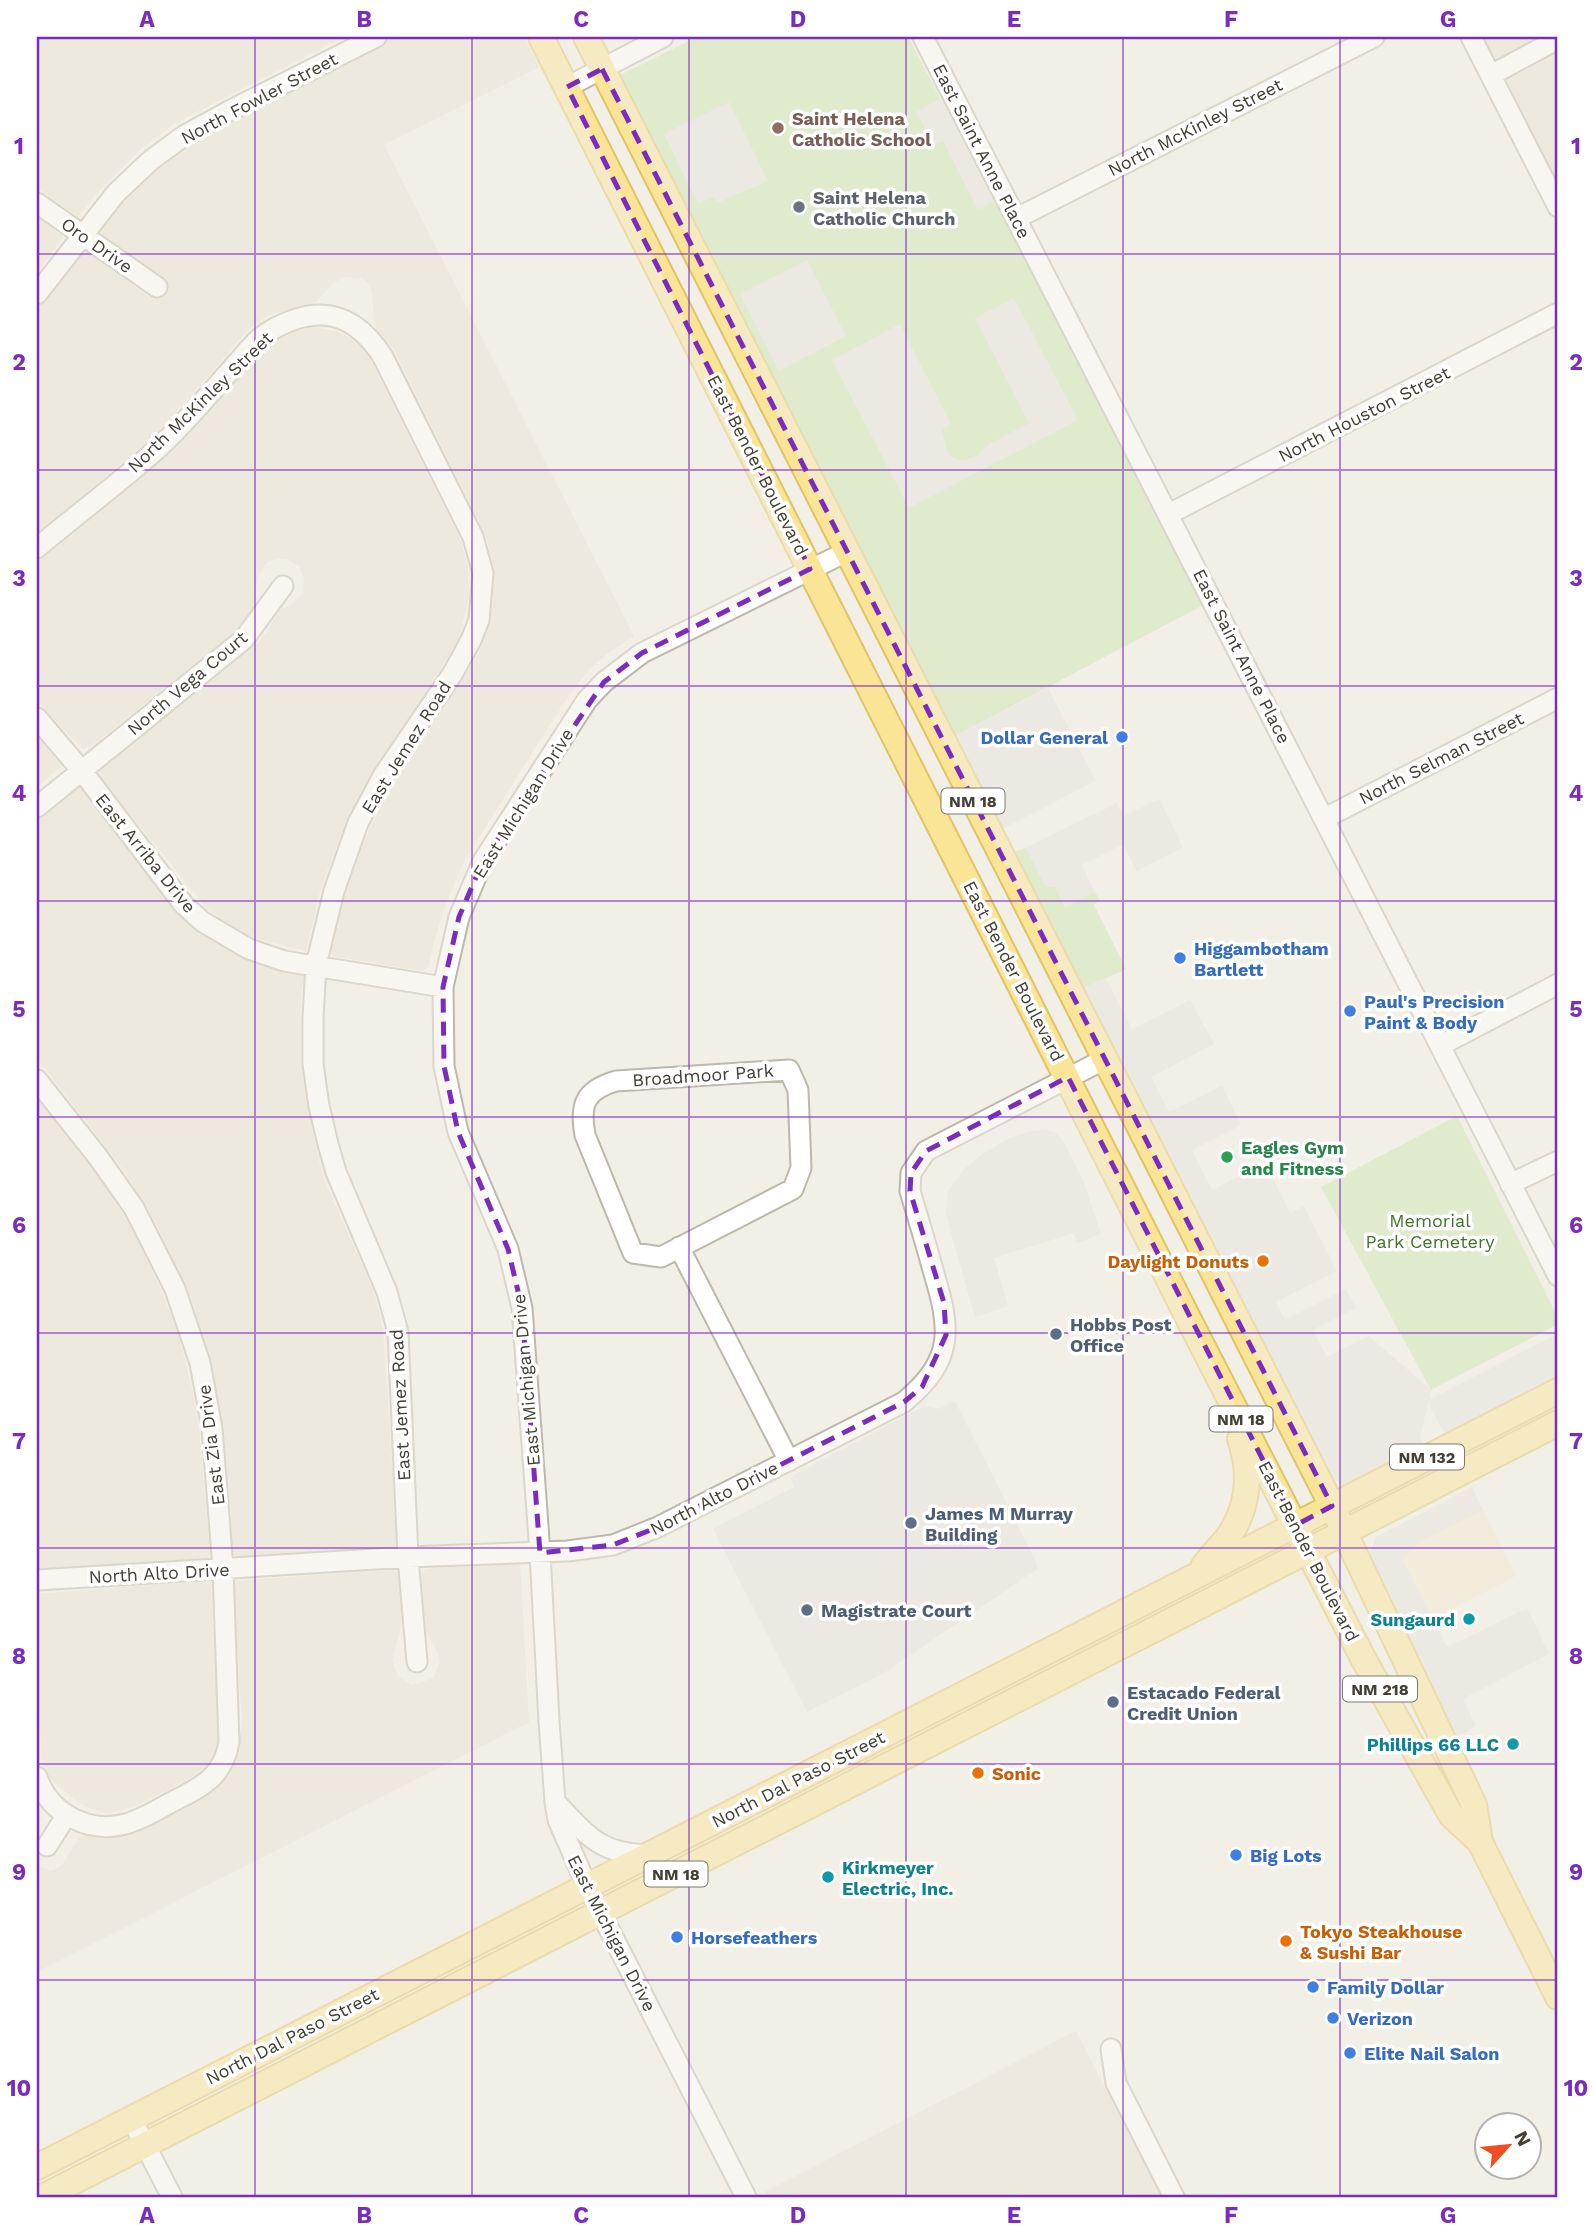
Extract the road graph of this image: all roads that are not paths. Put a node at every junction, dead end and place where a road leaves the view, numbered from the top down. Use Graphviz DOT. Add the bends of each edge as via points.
graph roads {
  1 [pos="376,37"];
  2 [pos="541,37"];
  3 [pos="586,37"];
  4 [pos="663,37"];
  5 [pos="923,37"];
  6 [pos="1374,37"];
  7 [pos="1471,37"];
  8 [pos="1558,39"];
  9 [pos="602,69"];
  10 [pos="1491,75"];
  11 [pos="567,87"];
  12 [pos="37,203"];
  13 [pos="1558,206"];
  14 [pos="1017,218"];
  15 [pos="83,236"];
  16 [pos="157,287"];
  17 [pos="37,294"];
  18 [pos="1558,313"];
  19 [pos="344,318"];
  20 [pos="1169,514"];
  21 [pos="37,548"];
  22 [pos="846,552"];
  23 [pos="810,569"];
  24 [pos="283,586"];
  25 [pos="1558,698"];
  26 [pos="37,718"];
  27 [pos="82,771"];
  28 [pos="37,807"];
  29 [pos="1325,818"];
  30 [pos="316,965"];
  31 [pos="1558,984"];
  32 [pos="443,986"];
  33 [pos="1441,1045"];
  34 [pos="1105,1059"];
  35 [pos="1068,1077"];
  36 [pos="37,1080"];
  37 [pos="1558,1161"];
  38 [pos="1510,1184"];
  39 [pos="679,1247"];
  40 [pos="1558,1276"];
  41 [pos="1228,1302"];
  42 [pos="1186,1314"];
  43 [pos="1558,1391"];
  44 [pos="1237,1411"];
  45 [pos="1558,1423"];
  46 [pos="789,1461"];
  47 [pos="1332,1506"];
  48 [pos="1296,1525"];
  49 [pos="1345,1532"];
  50 [pos="1309,1550"];
  51 [pos="540,1553"];
  52 [pos="408,1557"];
  53 [pos="223,1569"];
  54 [pos="1196,1575"];
  55 [pos="37,1580"];
  56 [pos="417,1662"];
  57 [pos="37,1777"];
  58 [pos="555,1802"];
  59 [pos="66,1816"];
  60 [pos="1480,1842"];
  61 [pos="47,1846"];
  62 [pos="648,1855"];
  63 [pos="587,1886"];
  64 [pos="600,1912"];
  65 [pos="1558,1997"];
  66 [pos="1111,2049"];
  67 [pos="131,2119"];
  68 [pos="145,2145"];
  69 [pos="37,2167"];
  70 [pos="43,2197"];
  71 [pos="172,2197"];
  72 [pos="746,2197"];
  73 [pos="1174,2197"];
  1 -- 15 [label="street, North Fowler Street" via="185,135 116,193"];
  2 -- 11 [label="main road, NM 18"];
  3 -- 9 [label="main road, NM 18"];
  4 -- 9 [label="street"];
  5 -- 14 [label="street, East Saint Anne Place"];
  6 -- 14 [label="street, North McKinley Street"];
  7 -- 10 [label="street"];
  8 -- 10 [label="street"];
  9 -- 11 [label="street"];
  9 -- 22 [label="main road, East Bender Boulevard / NM 18"];
  10 -- 13 [label="street"];
  11 -- 23 [label="main road, East Bender Boulevard / NM 18"];
  12 -- 15 [label="street, Oro Drive"];
  14 -- 20 [label="street, East Saint Anne Place"];
  15 -- 16 [label="street, Oro Drive"];
  15 -- 17 [label="street, North Fowler Street"];
  18 -- 20 [label="street, North Houston Street"];
  19 -- 21 [label="street, North McKinley Street" via="309,317 269,331 157,449"];
  19 -- 30 [label="street, East Jemez Road" via="361,329 383,357 473,537 483,573 482,600 479,620 453,673 383,776 358,823 334,891"];
  20 -- 29 [label="street, East Saint Anne Place"];
  22 -- 23 [label="street, East Michigan Drive"];
  22 -- 34 [label="main road, East Bender Boulevard / NM 18"];
  23 -- 32 [label="street, East Michigan Drive" via="642,653 587,700 483,862 459,917"];
  23 -- 35 [label="main road, East Bender Boulevard / NM 18"];
  24 -- 27 [label="street, North Vega Court" via="244,639"];
  25 -- 29 [label="street, North Selman Street"];
  26 -- 27 [label="street, East Arriba Drive"];
  27 -- 28 [label="street, North Vega Court"];
  27 -- 30 [label="street, East Arriba Drive" via="184,905 203,922 249,949 284,961"];
  29 -- 33 [label="street, East Saint Anne Place"];
  30 -- 32 [label="street, East Arriba Drive"];
  30 -- 52 [label="street, East Jemez Road" via="313,1064 319,1106 337,1172 387,1292 398,1332"];
  31 -- 33 [label="street"];
  32 -- 51 [label="street, East Michigan Drive" via="444,1066 458,1132 508,1249 522,1308"];
  33 -- 38 [label="street, East Saint Anne Place"];
  34 -- 35 [label="street, North Alto Drive"];
  34 -- 41 [label="main road, East Bender Boulevard / NM 18"];
  35 -- 42 [label="main road, East Bender Boulevard / NM 18"];
  35 -- 46 [label="street, North Alto Drive" via="926,1150 918,1161 911,1172 910,1191 944,1303 946,1335 934,1372 904,1402"];
  36 -- 53 [label="street, East Zia Drive" via="127,1199 175,1289 200,1363 212,1428"];
  37 -- 38 [label="street"];
  38 -- 40 [label="street, East Saint Anne Place"];
  39 -- 39 [label="street, Broadmoor Park" via="661,1257 633,1253 584,1135 581,1117 588,1096 616,1081 789,1070 798,1090 801,1168 793,1189"];
  39 -- 46 [label="street"];
  41 -- 42 [label="main road"];
  41 -- 47 [label="main road, East Bender Boulevard / NM 18"];
  42 -- 44 [label="main road, East Bender Boulevard / NM 18"];
  43 -- 47 [label="main road, North Dal Paso Street / NM 132"];
  44 -- 48 [label="main road, East Bender Boulevard / NM 18"];
  44 -- 54 [label="main road" via="1237,1431 1249,1475 1245,1501 1230,1533"];
  45 -- 49 [label="main road, North Dal Paso Street / NM 132"];
  46 -- 51 [label="street, North Alto Drive" via="633,1538 613,1545"];
  47 -- 48 [label="main road, North Dal Paso Street / NM 132"];
  47 -- 49 [label="main road, East Bender Boulevard / NM 18"];
  48 -- 50 [label="main road, East Bender Boulevard / NM 218"];
  48 -- 54 [label="main road, North Dal Paso Street / NM 18"];
  49 -- 50 [label="main road, North Dal Paso Street / NM 132"];
  49 -- 60 [label="main road, East Bender Boulevard" via="1474,1805"];
  50 -- 60 [label="main road, East Bender Boulevard / NM 218" via="1451,1815"];
  50 -- 64 [label="main road, North Dal Paso Street / NM 18"];
  51 -- 52 [label="street, North Alto Drive"];
  51 -- 58 [label="street, East Michigan Drive"];
  52 -- 53 [label="street, North Alto Drive"];
  52 -- 56 [label="street, East Jemez Road"];
  53 -- 55 [label="street, North Alto Drive"];
  53 -- 59 [label="street, East Zia Drive" via="227,1757 210,1780 128,1823 111,1826"];
  54 -- 62 [label="main road, North Dal Paso Street / NM 18"];
  57 -- 59 [label="street" via="41,1789"];
  58 -- 62 [label="street" via="608,1849"];
  58 -- 63 [label="street, East Michigan Drive" via="566,1842"];
  59 -- 61 [label="street"];
  60 -- 65 [label="main road, East Bender Boulevard / NM 218"];
  62 -- 63 [label="main road, North Dal Paso Street / NM 18"];
  63 -- 64 [label="street, East Michigan Drive"];
  63 -- 67 [label="main road, North Dal Paso Street / NM 18"];
  64 -- 68 [label="main road, North Dal Paso Street / NM 18"];
  64 -- 72 [label="street, East Michigan Drive"];
  66 -- 73 [label="street" via="1116,2083"];
  67 -- 68 [label="street"];
  67 -- 69 [label="main road, North Dal Paso Street / NM 18"];
  68 -- 70 [label="main road, North Dal Paso Street / NM 18"];
  68 -- 71 [label="street"];
}
